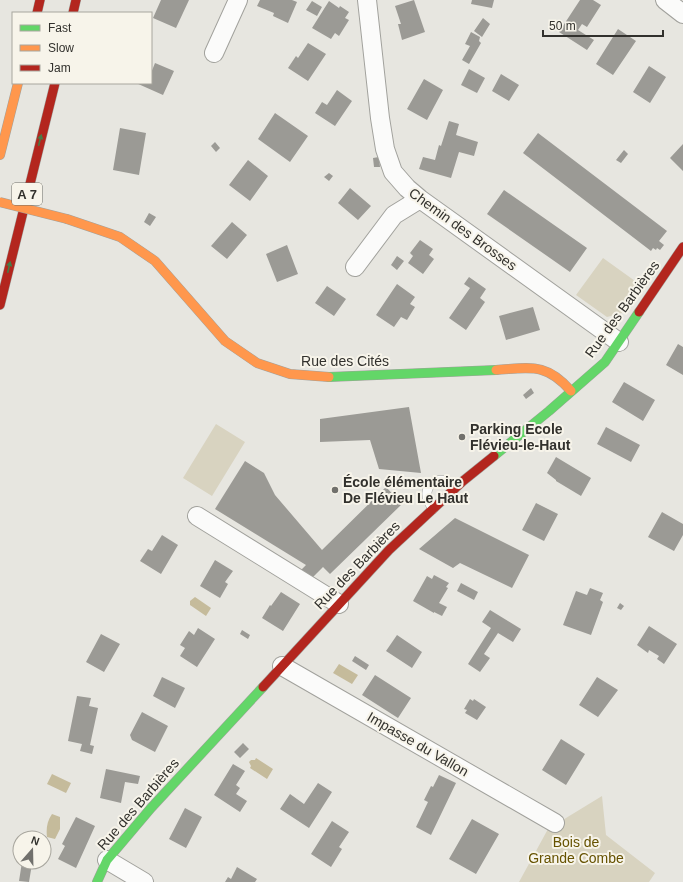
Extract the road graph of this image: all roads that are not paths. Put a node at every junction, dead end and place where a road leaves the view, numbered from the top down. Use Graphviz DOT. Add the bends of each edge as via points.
graph roads {
  1 [pos="40,0"];
  2 [pos="76,0"];
  3 [pos="238,0"];
  4 [pos="367,0"];
  5 [pos="37,12"];
  6 [pos="73,12"];
  7 [pos="214,53"];
  8 [pos="18,84"];
  9 [pos="55,84"];
  10 [pos="0,155"];
  11 [pos="420,199"];
  12 [pos="0,202"];
  13 [pos="683,247"];
  14 [pos="355,267"];
  15 [pos="0,305"];
  16 [pos="619,342"];
  17 [pos="571,391"];
  18 [pos="456,487"];
  19 [pos="433,509"];
  20 [pos="197,516"];
  21 [pos="339,604"];
  22 [pos="282,666"];
  23 [pos="555,823"];
  24 [pos="107,860"];
  25 [pos="97,882"];
  26 [pos="144,882"];
  1 -- 5 [label="main road"];
  2 -- 6 [label="main road"];
  3 -- 7 [label="street"];
  4 -- 11 [label="street, Chemin des Brosses" via="385,150 393,172"];
  8 -- 10 [label="main road"];
  15 -- 9 [label="main road, A 7, one-way"];
  11 -- 14 [label="street" via="394,215"];
  11 -- 16 [label="street, Chemin des Brosses"];
  12 -- 17 [label="main road, Rue des Cités, bridge" via="67,219 120,237 155,261 225,341 257,363 290,374 337,377 537,368 549,371 560,378"];
  13 -- 16 [label="main road, Rue des Barbières"];
  16 -- 17 [label="main road, Rue des Barbières" via="605,362"];
  17 -- 18 [label="main road, Rue des Barbières"];
  18 -- 19 [label="main road, Rue des Barbières"];
  18 -- 19 [label="lane" via="447,481 432,482 427,495"];
  19 -- 21 [label="main road, Rue des Barbières" via="389,550"];
  20 -- 21 [label="street"];
  21 -- 22 [label="main road, Rue des Barbières"];
  22 -- 23 [label="street, Impasse du Vallon"];
  22 -- 24 [label="main road, Rue des Barbières" via="151,808"];
  24 -- 25 [label="main road, Rue des Barbières"];
  24 -- 26 [label="street"];
}
